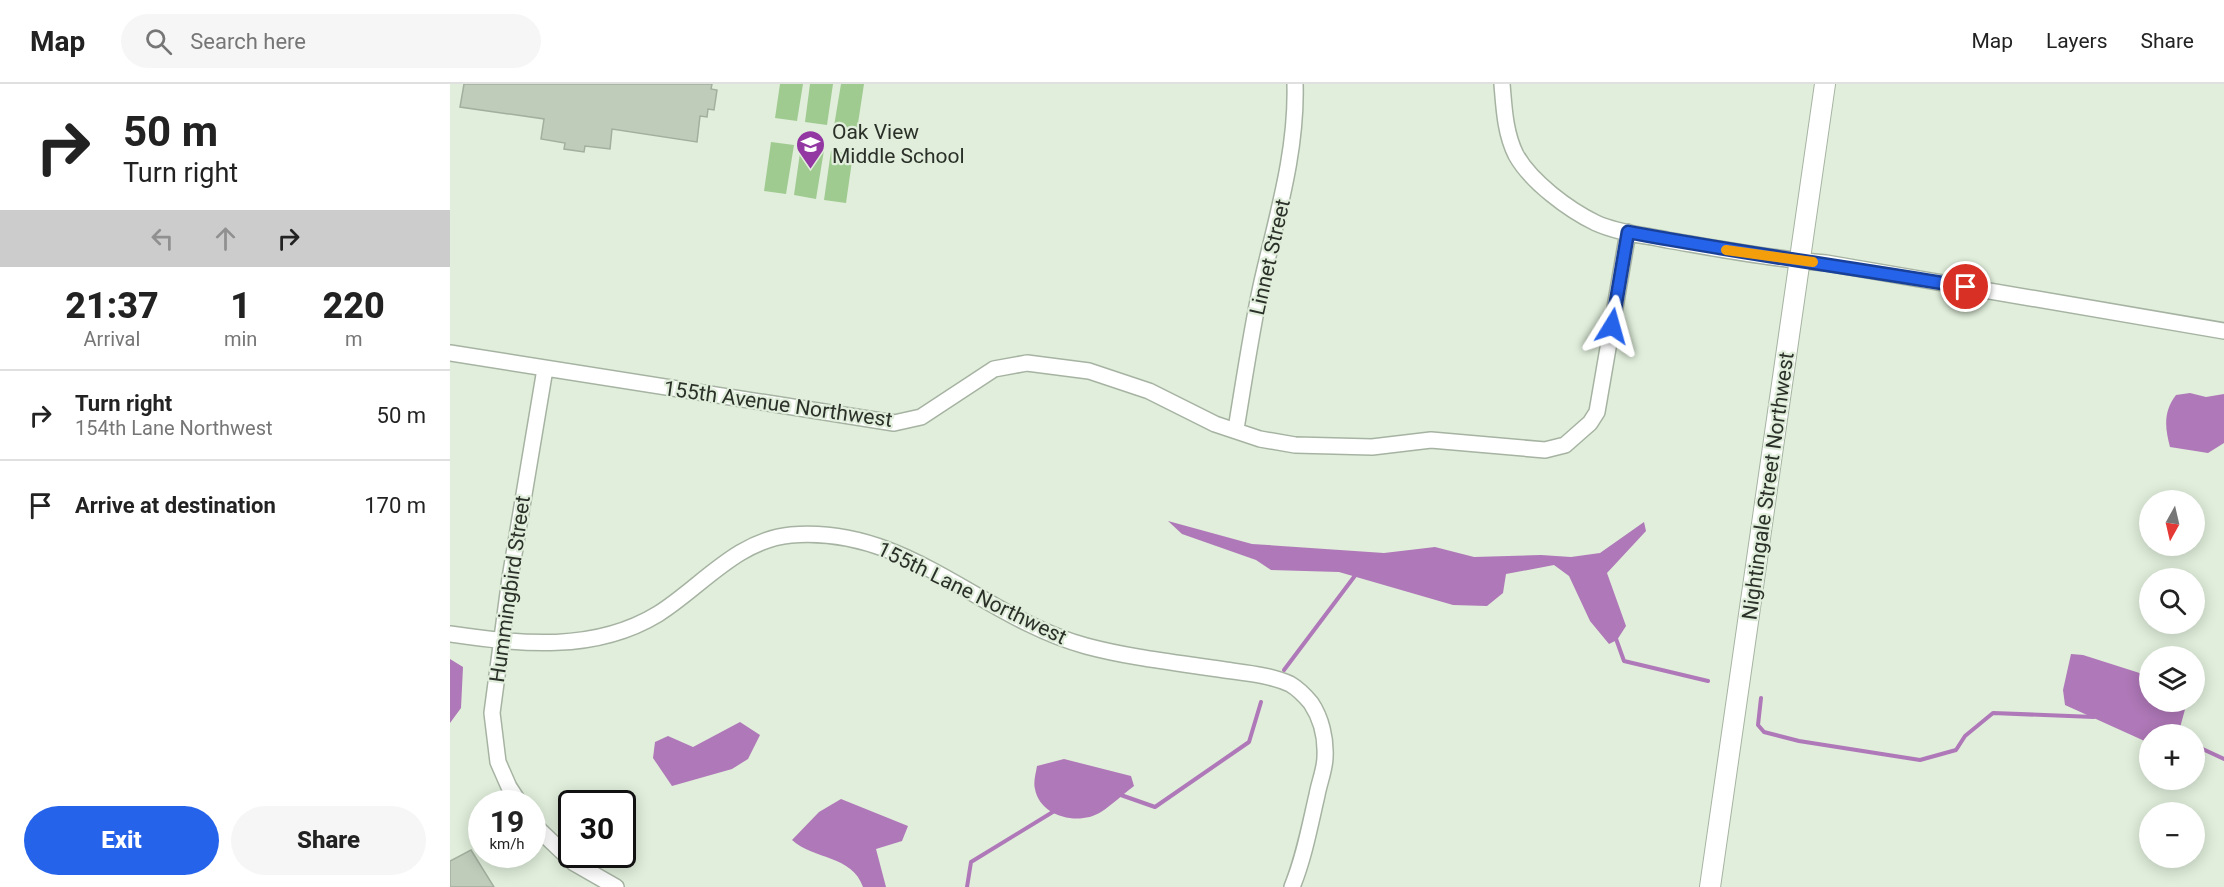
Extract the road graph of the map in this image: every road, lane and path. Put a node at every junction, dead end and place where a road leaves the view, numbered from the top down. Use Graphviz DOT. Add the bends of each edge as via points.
graph roads {
  1 [pos="1295,84"];
  2 [pos="1502,84"];
  3 [pos="1825,84"];
  4 [pos="1628,232"];
  5 [pos="1800,261"];
  6 [pos="2224,331"];
  7 [pos="450,353"];
  8 [pos="545,369"];
  9 [pos="1236,429"];
  10 [pos="450,634"];
  11 [pos="502,641"];
  12 [pos="510,790"];
  13 [pos="546,836"];
  14 [pos="616,887"];
  15 [pos="1292,887"];
  16 [pos="1710,887"];
  1 -- 9 [label="street, Linnet Street" via="1296,111 1286,189 1257,306"];
  2 -- 4 [label="street" via="1505,126 1517,156 1546,189 1574,210 1598,224"];
  3 -- 5 [label="street, Nightingale Street Northwest"];
  4 -- 5 [label="street"];
  4 -- 9 [label="street, 155th Avenue Northwest" via="1597,412 1565,445 1545,450 1431,440 1336,447 1272,441"];
  5 -- 6 [label="street"];
  5 -- 16 [label="street, Nightingale Street Northwest"];
  7 -- 8 [label="street, 155th Avenue Northwest"];
  8 -- 9 [label="street, 155th Avenue Northwest" via="894,423 921,417 994,369 1027,363 1089,371 1149,391 1215,424"];
  8 -- 11 [label="street, Hummingbird Street"];
  10 -- 11 [label="street, 155th Lane Northwest"];
  11 -- 12 [label="street, Hummingbird Street" via="493,722 498,762"];
  11 -- 15 [label="street, 155th Lane Northwest" via="566,643 621,630 660,612 746,549 774,538 809,534 894,550 1060,638 1127,655 1265,676 1293,685 1319,717 1325,757"];
  13 -- 14 [label="street" via="574,863"];
}
